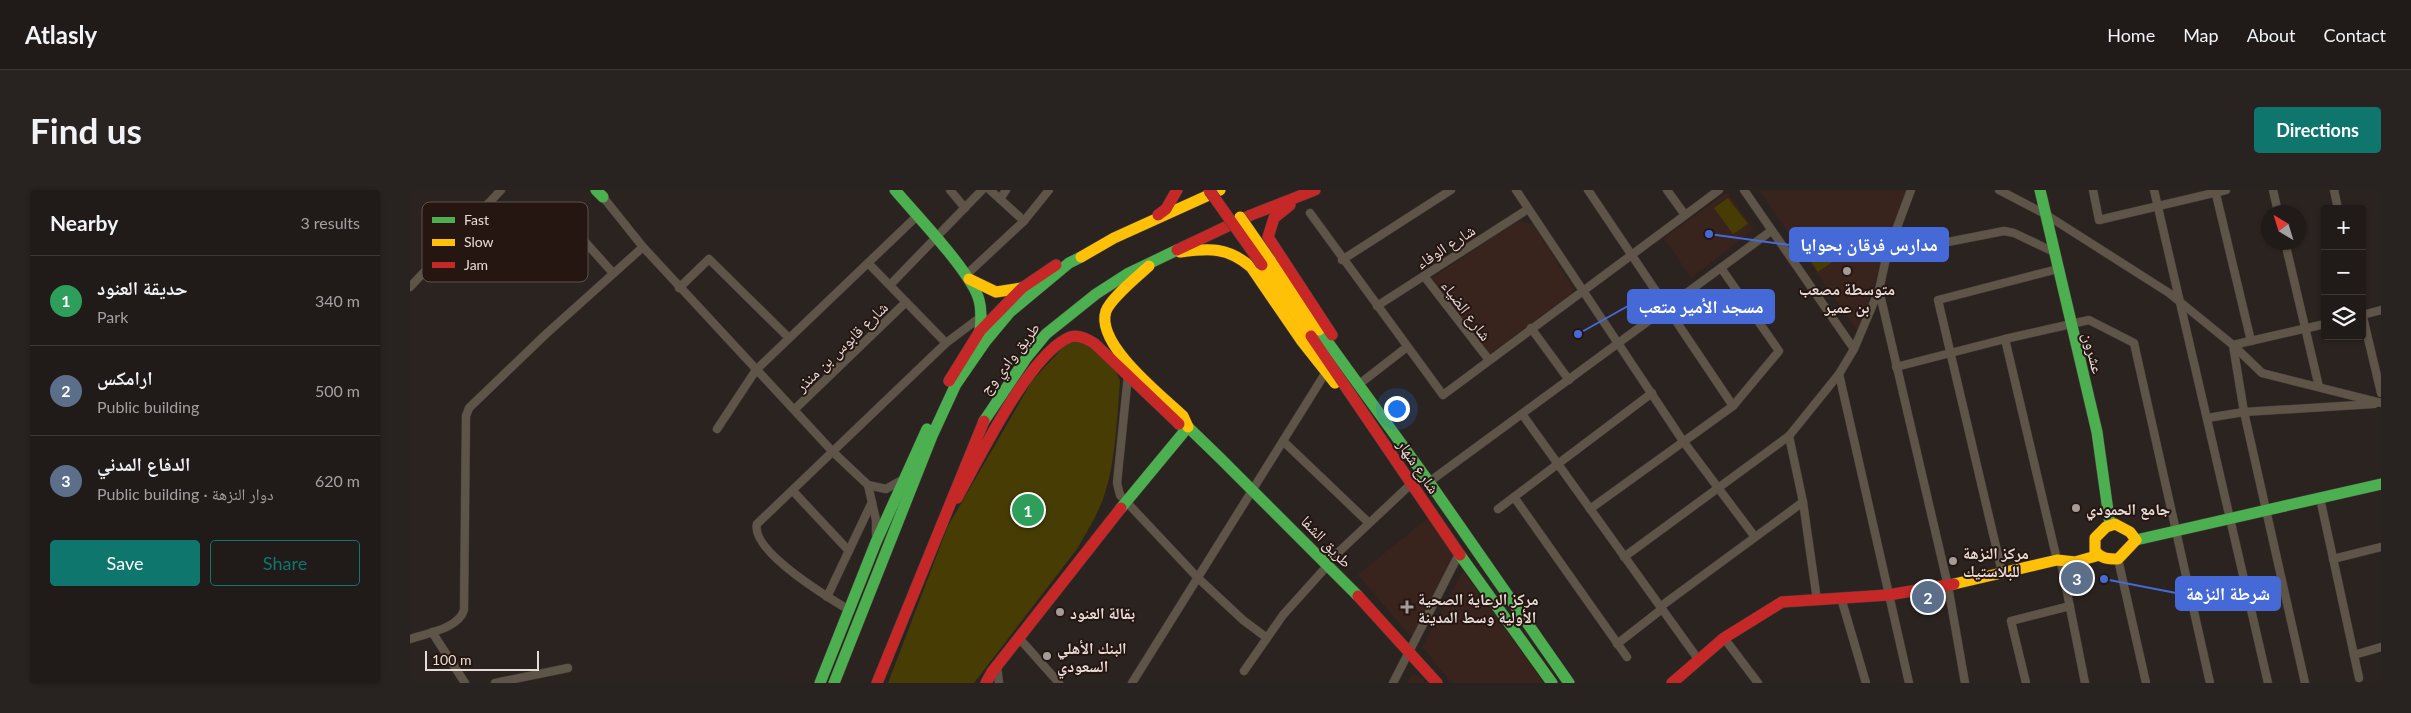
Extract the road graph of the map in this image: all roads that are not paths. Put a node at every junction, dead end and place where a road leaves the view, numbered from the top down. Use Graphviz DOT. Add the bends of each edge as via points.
graph roads {
  1 [pos="501,190"];
  2 [pos="895,190"];
  3 [pos="950,190"];
  4 [pos="982,190"];
  5 [pos="990,190"];
  6 [pos="1006,190"];
  7 [pos="1049,190"];
  8 [pos="1178,190"];
  9 [pos="1209,190"];
  10 [pos="1220,190"];
  11 [pos="1451,190"];
  12 [pos="1516,190"];
  13 [pos="1588,190"];
  14 [pos="1667,190"];
  15 [pos="1718,190"];
  16 [pos="1744,190"];
  17 [pos="1911,190"];
  18 [pos="1999,190"];
  19 [pos="2040,190"];
  20 [pos="2093,190"];
  21 [pos="2154,190"];
  22 [pos="2226,190"];
  23 [pos="2273,190"];
  24 [pos="2334,190"];
  25 [pos="1313,191"];
  26 [pos="2215,191"];
  27 [pos="599,192"];
  28 [pos="1000,199"];
  29 [pos="490,202"];
  30 [pos="2276,205"];
  31 [pos="2337,205"];
  32 [pos="2158,206"];
  33 [pos="965,208"];
  34 [pos="1528,209"];
  35 [pos="1310,213"];
  36 [pos="2045,214"];
  37 [pos="1685,215"];
  38 [pos="916,217"];
  39 [pos="1024,221"];
  40 [pos="1144,225"];
  41 [pos="1771,231"];
  42 [pos="1114,238"];
  43 [pos="934,239"];
  44 [pos="588,246"];
  45 [pos="643,247"];
  46 [pos="2287,250"];
  47 [pos="2054,252"];
  48 [pos="1168,254"];
  49 [pos="1631,254"];
  50 [pos="1887,254"];
  51 [pos="1342,260"];
  52 [pos="1154,261"];
  53 [pos="1266,262"];
  54 [pos="868,263"];
  55 [pos="1721,268"];
  56 [pos="2058,270"];
  57 [pos="613,273"];
  58 [pos="422,274"];
  59 [pos="1424,276"];
  60 [pos="968,277"];
  61 [pos="890,285"];
  62 [pos="410,287"];
  63 [pos="679,288"];
  64 [pos="1022,288"];
  65 [pos="1582,290"];
  66 [pos="1879,290"];
  67 [pos="906,302"];
  68 [pos="2180,302"];
  69 [pos="1376,306"];
  70 [pos="1667,308"];
  71 [pos="2381,310"];
  72 [pos="2366,313"];
  73 [pos="982,316"];
  74 [pos="2070,323"];
  75 [pos="2321,325"];
  76 [pos="1531,328"];
  77 [pos="2305,328"];
  78 [pos="980,331"];
  79 [pos="2366,331"];
  80 [pos="1315,333"];
  81 [pos="789,338"];
  82 [pos="2005,339"];
  83 [pos="2251,341"];
  84 [pos="946,343"];
  85 [pos="1619,343"];
  86 [pos="2233,345"];
  87 [pos="1407,347"];
  88 [pos="1854,349"];
  89 [pos="1950,353"];
  90 [pos="1489,360"];
  91 [pos="1896,368"];
  92 [pos="756,370"];
  93 [pos="1326,372"];
  94 [pos="1128,374"];
  95 [pos="1838,374"];
  96 [pos="1569,380"];
  97 [pos="1358,385"];
  98 [pos="2319,387"];
  99 [pos="1652,393"];
  100 [pos="2381,393"];
  101 [pos="2381,403"];
  102 [pos="1733,406"];
  103 [pos="795,409"];
  104 [pos="2244,412"];
  105 [pos="1522,414"];
  106 [pos="2207,418"];
  107 [pos="1372,426"];
  108 [pos="1188,427"];
  109 [pos="717,429"];
  110 [pos="1789,436"];
  111 [pos="1283,441"];
  112 [pos="1683,441"];
  113 [pos="833,452"];
  114 [pos="1558,464"];
  115 [pos="902,480"];
  116 [pos="1429,482"];
  117 [pos="1412,484"];
  118 [pos="2381,484"];
  119 [pos="868,485"];
  120 [pos="1718,488"];
  121 [pos="1253,489"];
  122 [pos="793,491"];
  123 [pos="1514,497"];
  124 [pos="2320,498"];
  125 [pos="872,502"];
  126 [pos="1125,502"];
  127 [pos="1803,502"];
  128 [pos="1498,509"];
  129 [pos="1590,509"];
  130 [pos="2266,510"];
  131 [pos="2230,518"];
  132 [pos="1369,523"];
  133 [pos="2110,525"];
  134 [pos="939,531"];
  135 [pos="2176,531"];
  136 [pos="1755,537"];
  137 [pos="2136,540"];
  138 [pos="876,542"];
  139 [pos="2381,547"];
  140 [pos="849,551"];
  141 [pos="1459,554"];
  142 [pos="2096,556"];
  143 [pos="1624,557"];
  144 [pos="2118,559"];
  145 [pos="2333,559"];
  146 [pos="2059,561"];
  147 [pos="1327,564"];
  148 [pos="2002,572"];
  149 [pos="1198,578"];
  150 [pos="1948,586"];
  151 [pos="1888,595"];
  152 [pos="827,597"];
  153 [pos="1841,598"];
  154 [pos="1817,600"];
  155 [pos="2070,606"];
  156 [pos="1661,608"];
  157 [pos="849,610"];
  158 [pos="432,632"];
  159 [pos="1019,638"];
  160 [pos="1267,638"];
  161 [pos="1724,638"];
  162 [pos="410,639"];
  163 [pos="1617,644"];
  164 [pos="2381,647"];
  165 [pos="1409,650"];
  166 [pos="2354,655"];
  167 [pos="1627,657"];
  168 [pos="1698,658"];
  169 [pos="996,666"];
  170 [pos="568,668"];
  171 [pos="1244,671"];
  172 [pos="2359,678"];
  173 [pos="465,683"];
  174 [pos="495,683"];
  175 [pos="820,683"];
  176 [pos="834,683"];
  177 [pos="877,683"];
  178 [pos="986,683"];
  179 [pos="999,683"];
  180 [pos="1060,683"];
  181 [pos="1132,683"];
  182 [pos="1394,683"];
  183 [pos="1437,683"];
  184 [pos="1552,683"];
  185 [pos="1569,683"];
  186 [pos="1672,683"];
  187 [pos="1758,683"];
  188 [pos="1866,683"];
  189 [pos="1909,683"];
  190 [pos="1965,683"];
  191 [pos="2026,683"];
  192 [pos="2085,683"];
  193 [pos="2146,683"];
  194 [pos="2210,683"];
  195 [pos="2268,683"];
  196 [pos="2305,683"];
  1 -- 29 [label="street"];
  2 -- 38 [label="main road"];
  3 -- 33 [label="street"];
  4 -- 33 [label="street"];
  5 -- 28 [label="street"];
  6 -- 28 [label="street"];
  7 -- 39 [label="street"];
  8 -- 40 [label="main road" via="1166,209"];
  9 -- 53 [label="main road, bridge"];
  10 -- 40 [label="main road, طريق وادي وج"];
  10 -- 53 [label="main road, bridge"];
  11 -- 51 [label="street"];
  12 -- 34 [label="street"];
  13 -- 49 [label="street"];
  14 -- 37 [label="street"];
  15 -- 37 [label="street"];
  16 -- 41 [label="street"];
  17 -- 50 [label="street"];
  18 -- 36 [label="street"];
  19 -- 36 [label="main road, عشرون"];
  20 -- 32 [label="street" via="2100,220"];
  21 -- 32 [label="street"];
  22 -- 26 [label="street"];
  23 -- 30 [label="street"];
  24 -- 31 [label="street"];
  25 -- 48 [label="main road, طريق وادي وج" via="1251,215"];
  25 -- 97 [label="main road" via="1277,213 1268,225 1268,237 1359,375"];
  26 -- 32 [label="street"];
  26 -- 83 [label="street"];
  27 -- 45 [label="street"];
  28 -- 39 [label="street"];
  32 -- 68 [label="street"];
  33 -- 43 [label="street"];
  34 -- 59 [label="street, شارع الوفاء"];
  34 -- 65 [label="street"];
  35 -- 51 [label="street"];
  36 -- 47 [label="main road, عشرون"];
  36 -- 68 [label="street"];
  37 -- 49 [label="street"];
  38 -- 43 [label="main road"];
  38 -- 54 [label="street"];
  39 -- 60 [label="street"];
  40 -- 42 [label="main road, طريق وادي وج"];
  41 -- 55 [label="street"];
  41 -- 88 [label="street"];
  42 -- 64 [label="main road" via="1069,256"];
  42 -- 176 [label="main road, طريق وادي وج" via="1069,263 1010,312 956,384 932,436"];
  43 -- 60 [label="main road"];
  43 -- 61 [label="street"];
  44 -- 57 [label="street"];
  45 -- 57 [label="street"];
  45 -- 63 [label="street"];
  46 -- 77 [label="street"];
  47 -- 50 [label="street" via="2004,231"];
  47 -- 56 [label="main road, عشرون"];
  48 -- 52 [label="main road, طريق وادي وج"];
  48 -- 93 [label="main road" via="1216,247 1241,257"];
  49 -- 65 [label="street"];
  49 -- 70 [label="street"];
  50 -- 66 [label="street"];
  51 -- 69 [label="street"];
  52 -- 108 [label="main road" via="1112,302 1106,311 1106,330 1116,350 1183,416"];
  52 -- 134 [label="main road, طريق وادي وج" via="1096,294 1046,334 1026,357 987,414"];
  53 -- 80 [label="main road"];
  54 -- 61 [label="street"];
  54 -- 81 [label="street"];
  55 -- 70 [label="street"];
  55 -- 102 [label="street" via="1779,351"];
  56 -- 74 [label="main road, عشرون"];
  56 -- 89 [label="street" via="1938,300"];
  57 -- 158 [label="street" via="469,408 466,416 464,610 456,623"];
  58 -- 62 [label="street"];
  59 -- 69 [label="street, شارع الوفاء"];
  59 -- 90 [label="street, شارع الضياء"];
  60 -- 64 [label="main road" via="996,292"];
  60 -- 73 [label="main road" via="979,299"];
  61 -- 67 [label="street"];
  63 -- 81 [label="street" via="709,259"];
  63 -- 92 [label="street"];
  64 -- 78 [label="main road"];
  65 -- 76 [label="street"];
  65 -- 85 [label="street"];
  66 -- 88 [label="street"];
  66 -- 91 [label="street"];
  67 -- 84 [label="street"];
  67 -- 103 [label="street, شارع قابوس بن منذر"];
  68 -- 86 [label="street"];
  68 -- 106 [label="street"];
  69 -- 87 [label="street"];
  70 -- 85 [label="street"];
  70 -- 102 [label="street"];
  71 -- 72 [label="street"];
  73 -- 78 [label="main road"];
  73 -- 84 [label="street"];
  74 -- 82 [label="street"];
  74 -- 133 [label="main road, عشرون" via="2097,432"];
  74 -- 135 [label="street" via="2089,320 2134,343"];
  75 -- 77 [label="street"];
  76 -- 90 [label="street"];
  76 -- 96 [label="street"];
  77 -- 83 [label="street"];
  77 -- 98 [label="street"];
  78 -- 115 [label="main road" via="946,384"];
  79 -- 100 [label="street"];
  80 -- 97 [label="main road, شارع شهار"];
  80 -- 107 [label="main road, شارع شهار"];
  81 -- 92 [label="street"];
  82 -- 89 [label="street"];
  82 -- 146 [label="street"];
  83 -- 86 [label="street"];
  84 -- 113 [label="street"];
  85 -- 96 [label="street"];
  85 -- 99 [label="street"];
  86 -- 98 [label="street" via="2262,373"];
  86 -- 104 [label="street"];
  87 -- 90 [label="street" via="1443,395"];
  87 -- 97 [label="street"];
  88 -- 95 [label="street"];
  89 -- 91 [label="street"];
  89 -- 148 [label="street"];
  91 -- 150 [label="street"];
  92 -- 103 [label="street"];
  92 -- 109 [label="street"];
  93 -- 107 [label="main road"];
  93 -- 111 [label="street"];
  94 -- 108 [label="main road" via="1177,423"];
  94 -- 126 [label="street" via="1117,483"];
  94 -- 134 [label="main road" via="1086,338 1078,336 1063,341 1029,376 1014,398"];
  95 -- 110 [label="street"];
  95 -- 151 [label="street"];
  96 -- 105 [label="street"];
  97 -- 116 [label="main road, شارع شهار"];
  98 -- 101 [label="street"];
  99 -- 112 [label="street"];
  99 -- 114 [label="street"];
  101 -- 104 [label="street"];
  102 -- 112 [label="street"];
  103 -- 113 [label="street"];
  104 -- 106 [label="street"];
  104 -- 130 [label="street"];
  105 -- 114 [label="street"];
  105 -- 116 [label="street"];
  106 -- 131 [label="street"];
  107 -- 117 [label="main road, شارع شهار"];
  108 -- 121 [label="main road, طريق الشفا"];
  108 -- 126 [label="main road"];
  110 -- 120 [label="street"];
  110 -- 127 [label="street"];
  111 -- 121 [label="street"];
  111 -- 132 [label="street"];
  112 -- 120 [label="street"];
  112 -- 129 [label="street"];
  113 -- 119 [label="street"];
  113 -- 122 [label="street"];
  114 -- 123 [label="street"];
  114 -- 129 [label="street"];
  115 -- 119 [label="street" via="886,489"];
  115 -- 138 [label="main road"];
  116 -- 185 [label="main road, شارع شهار"];
  117 -- 132 [label="street"];
  117 -- 141 [label="main road, شارع شهار"];
  118 -- 124 [label="main road"];
  119 -- 125 [label="street"];
  120 -- 136 [label="street"];
  120 -- 143 [label="street"];
  121 -- 147 [label="main road, طريق الشفا"];
  121 -- 149 [label="street"];
  122 -- 140 [label="street"];
  122 -- 152 [label="street" via="757,524 757,534 778,560"];
  123 -- 128 [label="street"];
  123 -- 163 [label="street"];
  124 -- 130 [label="main road"];
  124 -- 145 [label="street"];
  125 -- 138 [label="street"];
  125 -- 140 [label="street"];
  126 -- 149 [label="street"];
  126 -- 159 [label="main road"];
  127 -- 136 [label="street"];
  127 -- 154 [label="street"];
  129 -- 143 [label="street"];
  130 -- 131 [label="main road"];
  130 -- 196 [label="street"];
  131 -- 135 [label="main road"];
  131 -- 195 [label="street"];
  132 -- 147 [label="street"];
  133 -- 137 [label="main road" via="2120,526"];
  133 -- 142 [label="main road" via="2096,534"];
  134 -- 177 [label="main road, طريق وادي وج"];
  135 -- 137 [label="main road"];
  135 -- 194 [label="street"];
  136 -- 156 [label="street"];
  137 -- 144 [label="main road"];
  138 -- 157 [label="main road"];
  139 -- 145 [label="street"];
  140 -- 152 [label="street"];
  141 -- 165 [label="street"];
  141 -- 184 [label="main road, شارع شهار"];
  142 -- 144 [label="main road"];
  142 -- 146 [label="main road" via="2086,560"];
  143 -- 156 [label="street"];
  144 -- 193 [label="street"];
  145 -- 166 [label="street"];
  146 -- 148 [label="main road"];
  146 -- 155 [label="street"];
  147 -- 160 [label="street"];
  147 -- 165 [label="main road, طريق الشفا"];
  148 -- 150 [label="main road"];
  149 -- 160 [label="street"];
  149 -- 181 [label="street"];
  150 -- 151 [label="main road"];
  150 -- 190 [label="street"];
  151 -- 153 [label="main road"];
  151 -- 189 [label="street"];
  152 -- 157 [label="street"];
  153 -- 154 [label="main road"];
  153 -- 188 [label="street"];
  154 -- 161 [label="main road" via="1782,602"];
  155 -- 191 [label="street" via="2011,621"];
  155 -- 192 [label="street"];
  156 -- 163 [label="street"];
  156 -- 168 [label="street"];
  157 -- 175 [label="main road"];
  158 -- 162 [label="street"];
  158 -- 173 [label="street"];
  159 -- 169 [label="main road"];
  159 -- 180 [label="street"];
  160 -- 171 [label="street"];
  161 -- 168 [label="main road"];
  161 -- 187 [label="street"];
  163 -- 167 [label="street"];
  164 -- 166 [label="street"];
  165 -- 182 [label="street"];
  165 -- 183 [label="main road, طريق الشفا"];
  166 -- 172 [label="street"];
  168 -- 186 [label="main road"];
  169 -- 178 [label="main road"];
  169 -- 179 [label="street"];
  170 -- 174 [label="street"];
}
